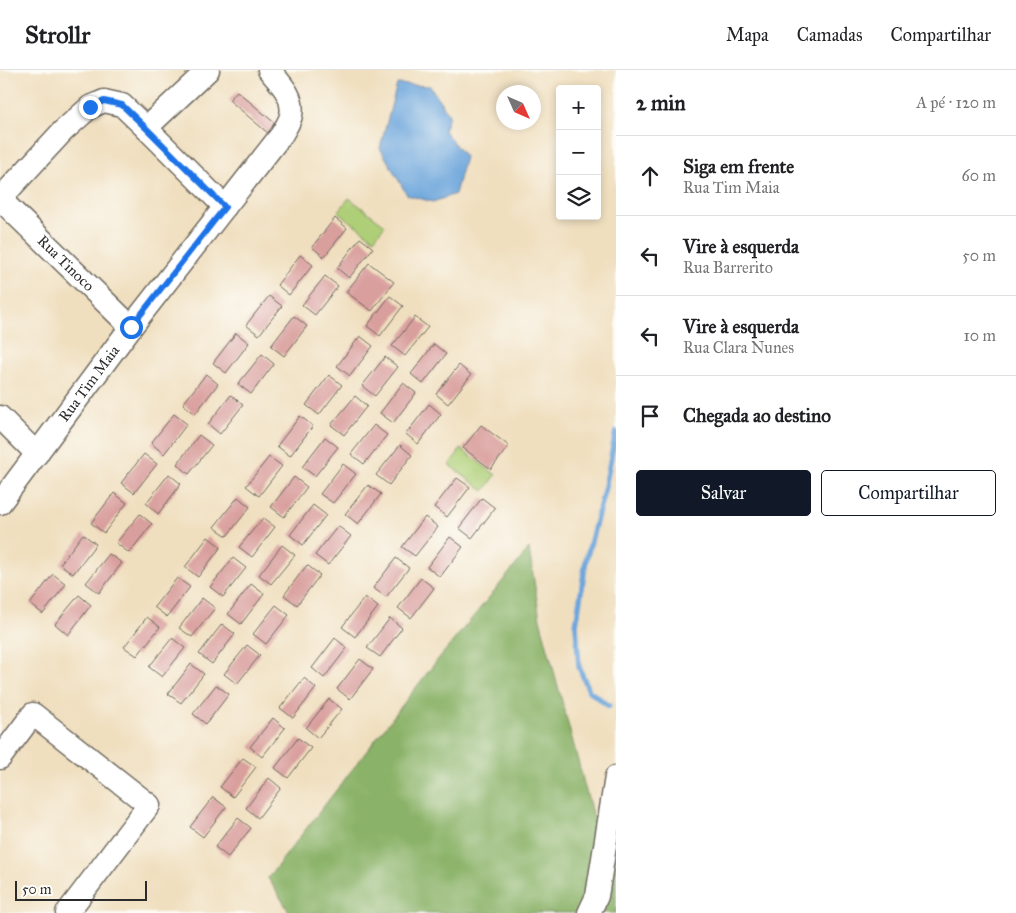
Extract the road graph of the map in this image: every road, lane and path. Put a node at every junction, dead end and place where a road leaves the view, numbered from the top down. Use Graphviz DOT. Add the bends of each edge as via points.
graph roads {
  1 [pos="208,70"];
  2 [pos="269,70"];
  3 [pos="146,128"];
  4 [pos="0,199"];
  5 [pos="225,207"];
  6 [pos="131,327"];
  7 [pos="0,417"];
  8 [pos="37,454"];
  9 [pos="0,503"];
  10 [pos="0,758"];
  11 [pos="616,777"];
  12 [pos="67,913"];
  13 [pos="589,913"];
  1 -- 3 [label="street"];
  2 -- 5 [label="street, Rua Tim Maia" via="292,100 291,116 282,134"];
  3 -- 4 [label="street" via="122,105 104,101 90,107 63,131"];
  3 -- 5 [label="street"];
  4 -- 6 [label="street, Rua Tinoco"];
  5 -- 6 [label="street, Rua Tim Maia"];
  6 -- 8 [label="street, Rua Tim Maia"];
  7 -- 8 [label="street"];
  8 -- 9 [label="street, Rua Tim Maia"];
  10 -- 12 [label="street" via="33,714 149,805"];
  11 -- 13 [label="street" via="597,896"];
}
